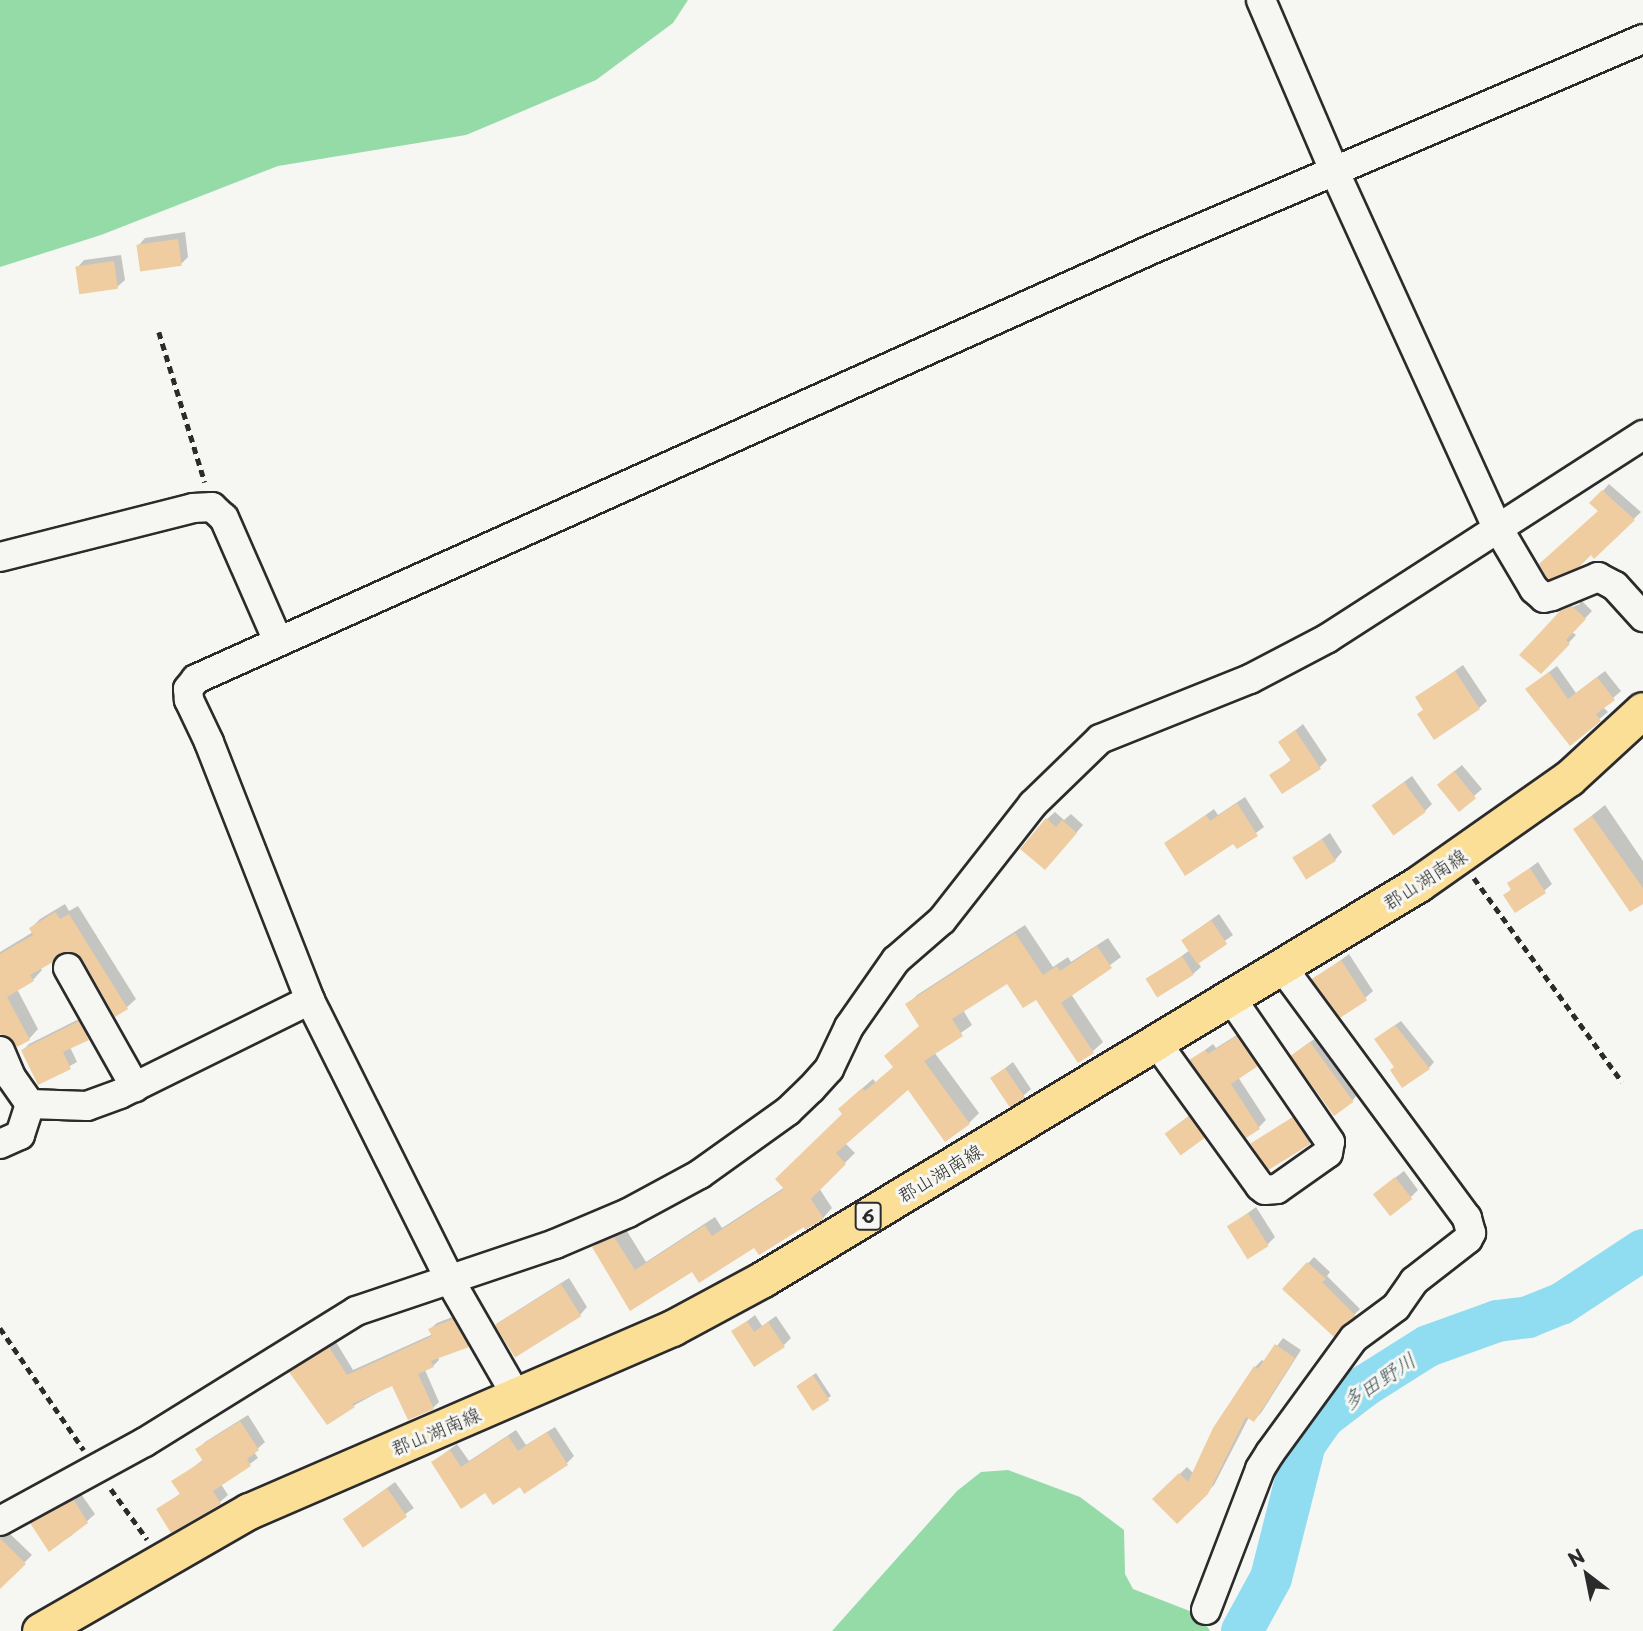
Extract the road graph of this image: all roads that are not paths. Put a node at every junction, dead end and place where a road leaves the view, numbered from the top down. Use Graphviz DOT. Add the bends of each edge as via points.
graph roads {
  1 [pos="1261,0"];
  2 [pos="1643,39"];
  3 [pos="1334,170"];
  4 [pos="1643,435"];
  5 [pos="1498,528"];
  6 [pos="0,557"];
  7 [pos="1643,617"];
  8 [pos="278,641"];
  9 [pos="1643,710"];
  10 [pos="1282,967"];
  11 [pos="68,968"];
  12 [pos="1231,998"];
  13 [pos="310,1000"];
  14 [pos="1156,1042"];
  15 [pos="0,1051"];
  16 [pos="135,1087"];
  17 [pos="30,1104"];
  18 [pos="0,1144"];
  19 [pos="451,1282"];
  20 [pos="517,1397"];
  21 [pos="0,1521"];
  22 [pos="1206,1610"];
  23 [pos="40,1631"];
  1 -- 3 [label="street"];
  2 -- 3 [label="street"];
  3 -- 5 [label="street"];
  3 -- 8 [label="street"];
  4 -- 5 [label="street"];
  5 -- 7 [label="street" via="1544,598 1598,577 1615,586"];
  5 -- 19 [label="street" via="1328,638 1250,679 1100,739 1032,804 951,910 896,960 849,1027 829,1069 788,1111 700,1174 628,1213"];
  6 -- 8 [label="street" via="212,507 224,518"];
  8 -- 13 [label="street" via="196,680 188,689"];
  9 -- 10 [label="main road, 郡山湖南線 / 6" via="1569,778 1458,858"];
  10 -- 12 [label="main road, 郡山湖南線 / 6"];
  10 -- 22 [label="street" via="1467,1218 1471,1233 1414,1281 1396,1307 1354,1338 1270,1453"];
  11 -- 16 [label="street"];
  12 -- 14 [label="main road, 郡山湖南線 / 6"];
  12 -- 14 [label="street" via="1330,1142 1328,1153 1277,1189 1260,1186"];
  13 -- 16 [label="street"];
  13 -- 19 [label="street"];
  14 -- 20 [label="main road, 郡山湖南線 / 6" via="763,1279 672,1328"];
  15 -- 17 [label="street"];
  16 -- 17 [label="street" via="87,1106"];
  17 -- 18 [label="street" via="20,1135"];
  19 -- 20 [label="street"];
  19 -- 21 [label="street" via="356,1311 98,1469"];
  20 -- 23 [label="main road, 郡山湖南線 / 6" via="249,1511"];
}
